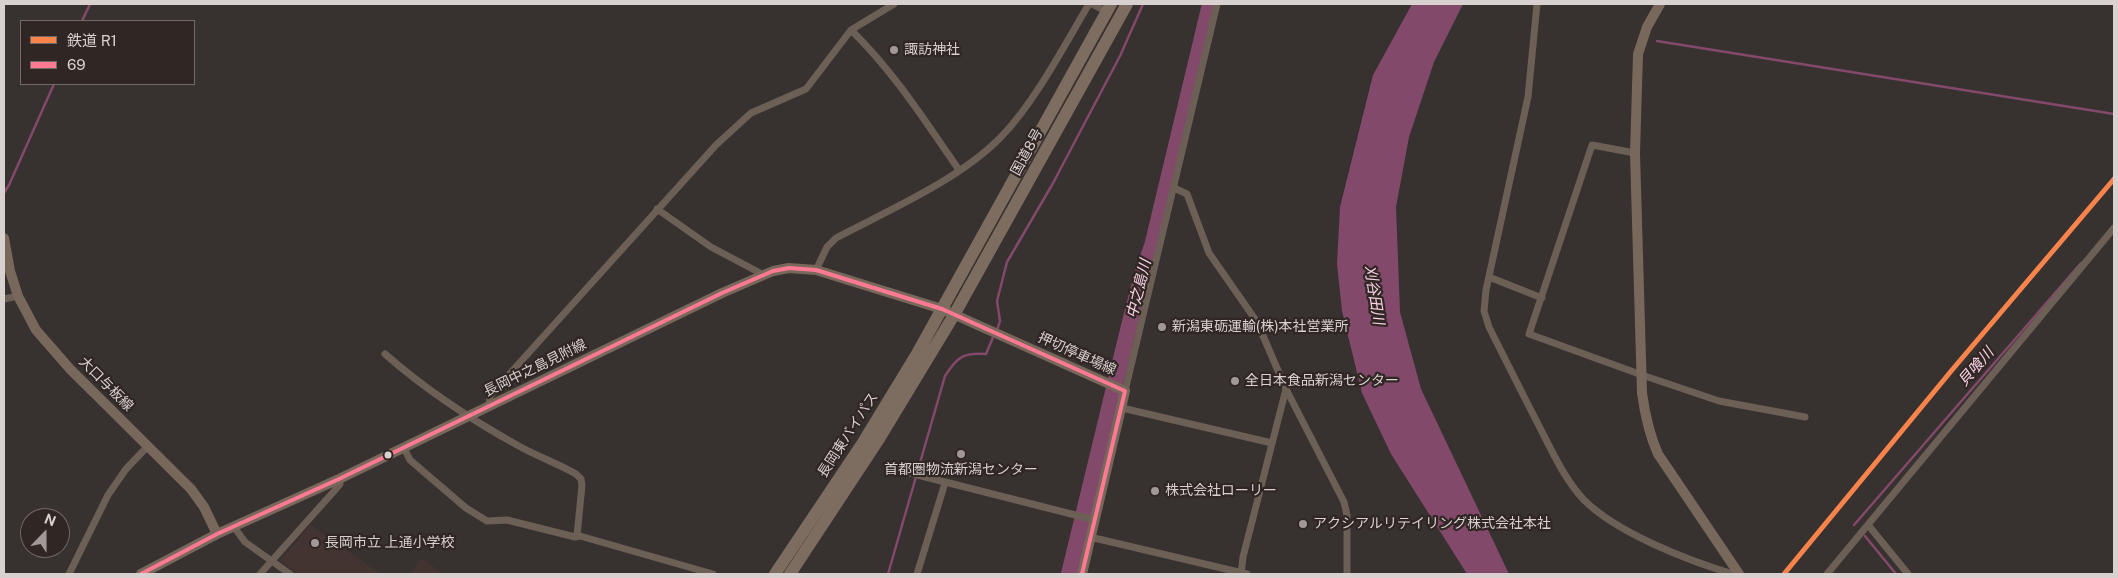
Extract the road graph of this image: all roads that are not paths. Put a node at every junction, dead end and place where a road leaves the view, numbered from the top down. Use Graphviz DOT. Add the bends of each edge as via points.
graph roads {
  1 [pos="894,4"];
  2 [pos="1090,4"];
  3 [pos="1127,4"];
  4 [pos="1217,4"];
  5 [pos="1537,4"];
  6 [pos="1660,4"];
  7 [pos="1109,8"];
  8 [pos="851,30"];
  9 [pos="1635,153"];
  10 [pos="958,170"];
  11 [pos="1174,188"];
  12 [pos="657,210"];
  13 [pos="2114,228"];
  14 [pos="4,238"];
  15 [pos="816,270"];
  16 [pos="762,274"];
  17 [pos="1489,276"];
  18 [pos="18,296"];
  19 [pos="1542,298"];
  20 [pos="4,299"];
  21 [pos="942,309"];
  22 [pos="954,315"];
  23 [pos="385,354"];
  24 [pos="1642,375"];
  25 [pos="1286,389"];
  26 [pos="1125,391"];
  27 [pos="489,406"];
  28 [pos="1122,408"];
  29 [pos="468,417"];
  30 [pos="1805,417"];
  31 [pos="1272,443"];
  32 [pos="148,446"];
  33 [pos="404,448"];
  34 [pos="890,468"];
  35 [pos="339,479"];
  36 [pos="945,483"];
  37 [pos="1095,520"];
  38 [pos="1869,526"];
  39 [pos="234,527"];
  40 [pos="217,534"];
  41 [pos="577,536"];
  42 [pos="1090,537"];
  43 [pos="270,561"];
  44 [pos="69,574"];
  45 [pos="141,574"];
  46 [pos="260,574"];
  47 [pos="290,574"];
  48 [pos="713,574"];
  49 [pos="775,574"];
  50 [pos="790,574"];
  51 [pos="917,574"];
  52 [pos="1082,574"];
  53 [pos="1243,574"];
  54 [pos="1347,574"];
  55 [pos="1733,574"];
  56 [pos="1739,574"];
  57 [pos="1827,574"];
  58 [pos="1908,574"];
  1 -- 8 [label="street"];
  2 -- 7 [label="street"];
  2 -- 10 [label="street" via="1017,119 1000,138"];
  3 -- 22 [label="highway, 国道8号"];
  4 -- 11 [label="street"];
  5 -- 17 [label="street" via="1528,97"];
  6 -- 9 [label="main road" via="1647,27 1638,54"];
  7 -- 21 [label="highway, 国道8号"];
  8 -- 10 [label="street" via="898,82"];
  8 -- 12 [label="street" via="806,88 744,118"];
  9 -- 19 [label="street" via="1592,145"];
  9 -- 24 [label="main road"];
  10 -- 15 [label="street" via="836,238 827,247"];
  11 -- 25 [label="street" via="1187,194 1209,253 1256,322"];
  11 -- 26 [label="street"];
  12 -- 16 [label="street" via="711,247"];
  12 -- 27 [label="street" via="496,388 490,396"];
  13 -- 38 [label="street"];
  14 -- 18 [label="main road, 大口与板線"];
  15 -- 16 [label="main road, 長岡中之島見附線" via="789,268"];
  15 -- 21 [label="main road, 長岡中之島見附線"];
  16 -- 27 [label="main road, 長岡中之島見附線"];
  17 -- 19 [label="street"];
  17 -- 55 [label="street" via="1484,311 1489,327 1570,483 1594,509 1637,536 1710,568"];
  18 -- 20 [label="street"];
  18 -- 32 [label="main road, 大口与板線" via="36,330 52,350"];
  19 -- 24 [label="street" via="1529,334"];
  21 -- 22 [label="main road, 長岡中之島見附線"];
  21 -- 49 [label="highway, 長岡東バイパス" via="862,444"];
  22 -- 26 [label="main road, 押切停車場線"];
  22 -- 50 [label="highway, 長岡東バイパス" via="879,439"];
  23 -- 29 [label="street" via="414,380"];
  24 -- 30 [label="street" via="1719,401"];
  24 -- 56 [label="main road" via="1646,420 1655,447"];
  25 -- 31 [label="street"];
  25 -- 54 [label="street" via="1344,502"];
  26 -- 28 [label="main road, 押切停車場線"];
  27 -- 29 [label="main road, 長岡中之島見附線"];
  28 -- 31 [label="street"];
  28 -- 37 [label="main road, 押切停車場線"];
  29 -- 33 [label="main road, 長岡中之島見附線"];
  29 -- 41 [label="street" via="574,472 581,479"];
  31 -- 53 [label="street" via="1243,557"];
  32 -- 40 [label="main road, 大口与板線" via="191,489"];
  32 -- 44 [label="street" via="108,494"];
  33 -- 35 [label="main road, 長岡中之島見附線"];
  33 -- 41 [label="street" via="410,460 466,508 487,521 507,520"];
  34 -- 36 [label="street"];
  35 -- 39 [label="main road, 長岡中之島見附線"];
  35 -- 43 [label="street" via="340,484 335,490"];
  36 -- 37 [label="street"];
  36 -- 51 [label="street"];
  37 -- 42 [label="main road, 押切停車場線"];
  38 -- 57 [label="street"];
  38 -- 58 [label="street"];
  39 -- 40 [label="main road, 長岡中之島見附線"];
  39 -- 43 [label="street" via="245,542"];
  40 -- 45 [label="main road, 長岡中之島見附線"];
  41 -- 48 [label="street"];
  42 -- 52 [label="main road, 押切停車場線"];
  42 -- 53 [label="street"];
  43 -- 46 [label="street"];
  43 -- 47 [label="street"];
}
